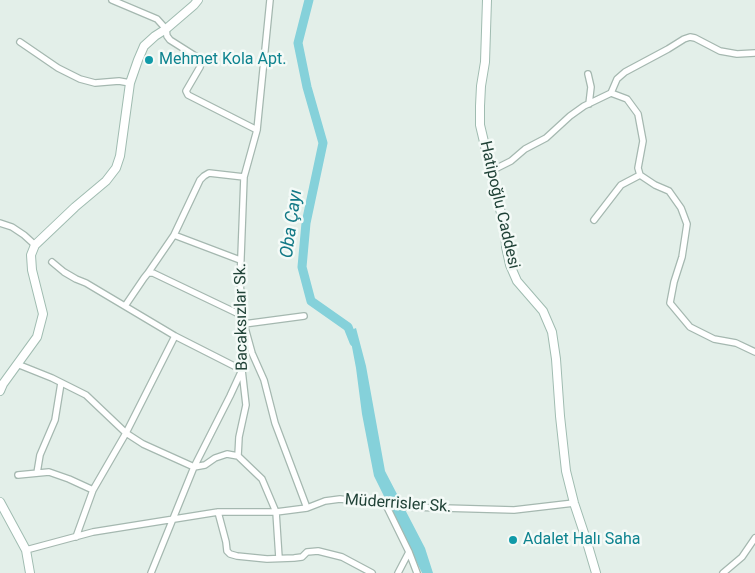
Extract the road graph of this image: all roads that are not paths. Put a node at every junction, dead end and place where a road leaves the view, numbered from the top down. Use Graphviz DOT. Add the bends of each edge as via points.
graph roads {
  1 [pos="112,0"];
  2 [pos="198,0"];
  3 [pos="270,0"];
  4 [pos="487,0"];
  5 [pos="166,29"];
  6 [pos="20,42"];
  7 [pos="755,53"];
  8 [pos="588,74"];
  9 [pos="130,83"];
  10 [pos="611,94"];
  11 [pos="589,104"];
  12 [pos="257,130"];
  13 [pos="491,171"];
  14 [pos="640,175"];
  15 [pos="244,176"];
  16 [pos="594,220"];
  17 [pos="0,223"];
  18 [pos="174,235"];
  19 [pos="35,245"];
  20 [pos="240,260"];
  21 [pos="52,262"];
  22 [pos="148,273"];
  23 [pos="125,306"];
  24 [pos="243,316"];
  25 [pos="304,316"];
  26 [pos="244,324"];
  27 [pos="175,336"];
  28 [pos="755,352"];
  29 [pos="17,364"];
  30 [pos="242,370"];
  31 [pos="61,383"];
  32 [pos="1,385"];
  33 [pos="126,433"];
  34 [pos="238,456"];
  35 [pos="194,467"];
  36 [pos="37,473"];
  37 [pos="18,475"];
  38 [pos="93,490"];
  39 [pos="0,502"];
  40 [pos="574,503"];
  41 [pos="386,505"];
  42 [pos="307,508"];
  43 [pos="218,512"];
  44 [pos="276,512"];
  45 [pos="172,520"];
  46 [pos="76,537"];
  47 [pos="755,538"];
  48 [pos="26,550"];
  49 [pos="409,552"];
  50 [pos="279,558"];
  51 [pos="30,573"];
  52 [pos="151,573"];
  53 [pos="372,573"];
  54 [pos="398,573"];
  55 [pos="417,573"];
  56 [pos="596,573"];
  57 [pos="723,573"];
  1 -- 5 [label="street" via="157,19"];
  2 -- 5 [label="street"];
  3 -- 12 [label="street, Bacaksızlar Sk."];
  4 -- 13 [label="street, Hatipoğlu Caddesi" via="480,126"];
  5 -- 9 [label="street" via="144,46"];
  5 -- 12 [label="street" via="170,40 200,59 200,67 186,91 188,94"];
  6 -- 9 [label="street" via="80,79 95,83"];
  7 -- 10 [label="street" via="720,51 690,37 625,72 617,78"];
  8 -- 11 [label="street" via="591,86"];
  9 -- 19 [label="street" via="116,168 106,181"];
  10 -- 11 [label="street"];
  10 -- 14 [label="street" via="627,99 638,114 643,141 638,168"];
  11 -- 13 [label="street" via="546,138"];
  12 -- 15 [label="street, Bacaksızlar Sk."];
  13 -- 40 [label="street, Hatipoğlu Caddesi" via="510,264 517,281 544,311 552,332 566,471"];
  14 -- 16 [label="street" via="621,185"];
  14 -- 28 [label="street" via="669,191 687,224 670,303 690,327 714,339 736,343"];
  15 -- 18 [label="street" via="208,173 204,176"];
  15 -- 20 [label="street, Bacaksızlar Sk."];
  17 -- 19 [label="street" via="12,227"];
  18 -- 20 [label="street"];
  18 -- 22 [label="street"];
  19 -- 29 [label="street" via="31,255 32,270 43,314 37,337"];
  20 -- 24 [label="street, Bacaksızlar Sk."];
  21 -- 23 [label="street" via="70,276"];
  22 -- 23 [label="street"];
  22 -- 24 [label="street"];
  23 -- 27 [label="street"];
  24 -- 26 [label="street, Bacaksızlar Sk."];
  25 -- 26 [label="street"];
  26 -- 30 [label="street, Bacaksızlar Sk."];
  26 -- 42 [label="street" via="275,423"];
  27 -- 30 [label="street"];
  27 -- 33 [label="street"];
  29 -- 31 [label="street"];
  29 -- 32 [label="street"];
  30 -- 34 [label="street, Bacaksızlar Sk." via="246,405"];
  30 -- 35 [label="street"];
  31 -- 33 [label="street" via="86,395"];
  31 -- 36 [label="street" via="55,420 40,455"];
  33 -- 35 [label="street"];
  33 -- 38 [label="street"];
  34 -- 35 [label="street" via="227,454"];
  34 -- 44 [label="street" via="262,479"];
  35 -- 45 [label="street"];
  36 -- 37 [label="street"];
  36 -- 38 [label="street" via="49,472"];
  38 -- 46 [label="street"];
  39 -- 48 [label="street"];
  40 -- 41 [label="street, Müderrisler Sk." via="514,510"];
  40 -- 56 [label="street, Hatipoğlu Caddesi"];
  41 -- 42 [label="street, Müderrisler Sk." via="340,499"];
  41 -- 49 [label="street"];
  42 -- 44 [label="street, Müderrisler Sk."];
  43 -- 44 [label="street, Müderrisler Sk."];
  43 -- 45 [label="street, Müderrisler Sk."];
  43 -- 50 [label="street" via="230,554"];
  44 -- 50 [label="street"];
  45 -- 46 [label="street, Müderrisler Sk."];
  45 -- 52 [label="street"];
  46 -- 48 [label="street, Müderrisler Sk."];
  47 -- 57 [label="street" via="742,557"];
  48 -- 51 [label="street"];
  49 -- 54 [label="street"];
  49 -- 55 [label="street"];
  50 -- 53 [label="street" via="302,557 308,552 318,551 342,557"];
}
